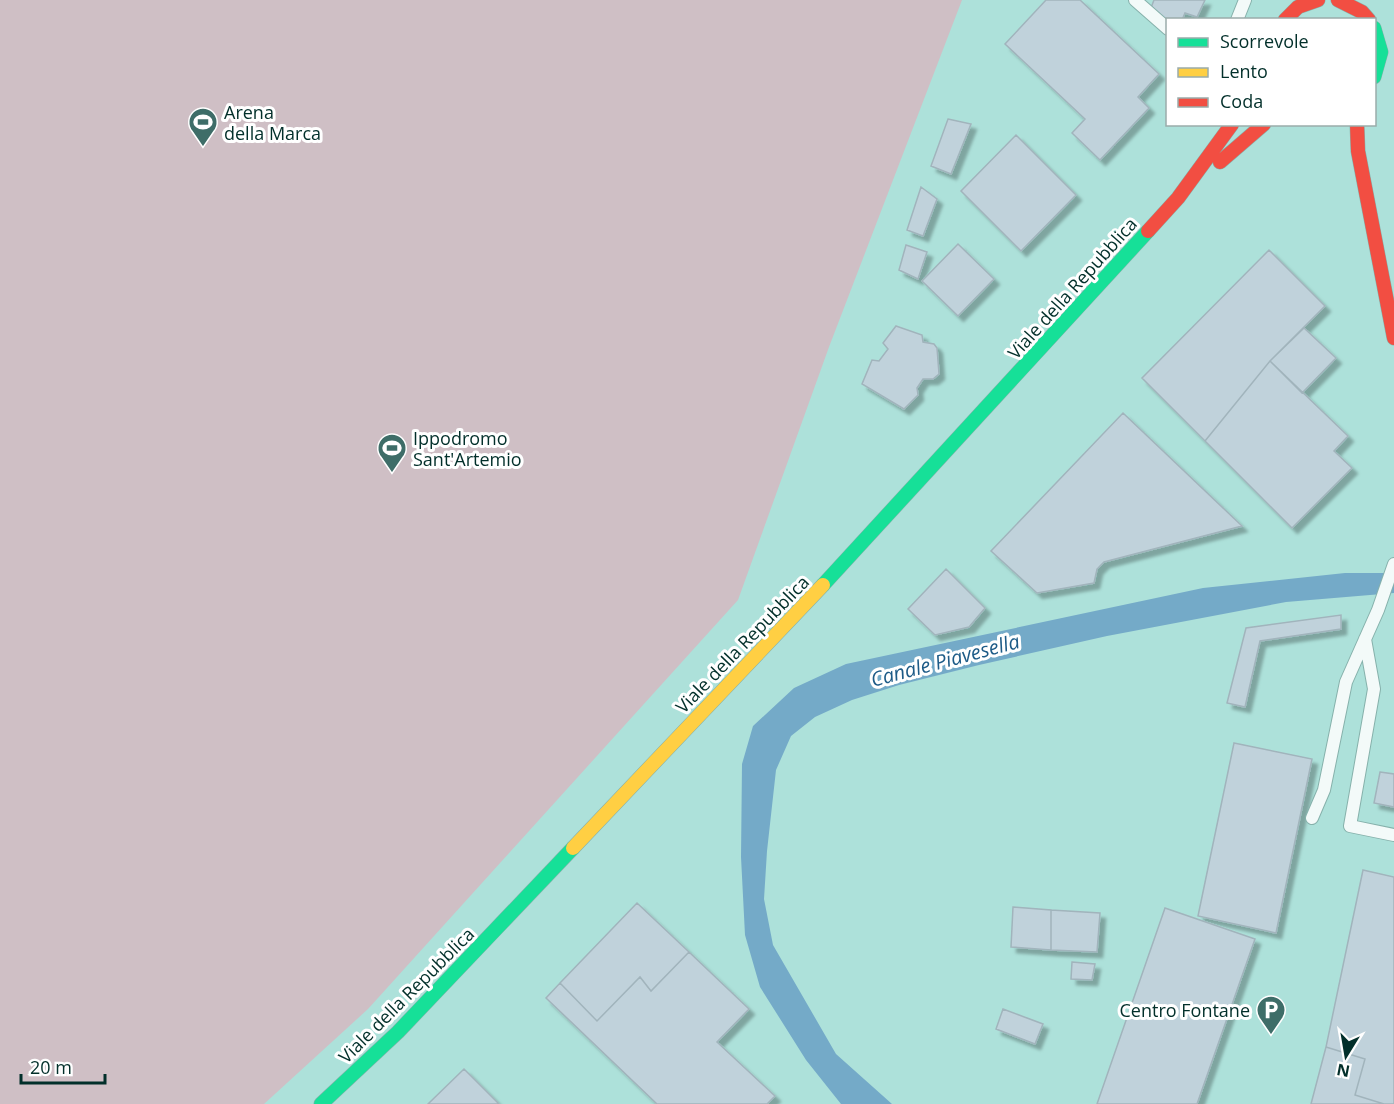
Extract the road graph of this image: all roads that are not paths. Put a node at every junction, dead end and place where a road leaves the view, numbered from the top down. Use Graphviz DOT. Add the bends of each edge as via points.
graph roads {
  1 [pos="1135,0"];
  2 [pos="1245,0"];
  3 [pos="1318,0"];
  4 [pos="1347,1"];
  5 [pos="1238,18"];
  6 [pos="1287,18"];
  7 [pos="1367,18"];
  8 [pos="1389,20"];
  9 [pos="1166,29"];
  10 [pos="1376,32"];
  11 [pos="1376,71"];
  12 [pos="1231,126"];
  13 [pos="1262,126"];
  14 [pos="1343,126"];
  15 [pos="1358,126"];
  16 [pos="1358,151"];
  17 [pos="1178,198"];
  18 [pos="1394,338"];
  19 [pos="1392,566"];
  20 [pos="1365,638"];
  21 [pos="1312,818"];
  22 [pos="1394,836"];
  23 [pos="321,1104"];
  1 -- 9 [label="lane"];
  2 -- 5 [label="lane"];
  3 -- 6 [label="main road" via="1298,7"];
  4 -- 7 [label="main road"];
  8 -- 10 [label="main road"];
  10 -- 11 [label="main road" via="1381,52"];
  12 -- 17 [label="main road, Viale della Repubblica"];
  13 -- 17 [label="main road, Viale della Repubblica"];
  14 -- 16 [label="main road"];
  15 -- 16 [label="main road"];
  16 -- 18 [label="main road"];
  17 -- 23 [label="main road, Viale della Repubblica" via="879,526 406,1023"];
  19 -- 20 [label="lane"];
  20 -- 21 [label="lane" via="1346,682 1324,790"];
  20 -- 22 [label="lane" via="1374,689 1350,826"];
}
